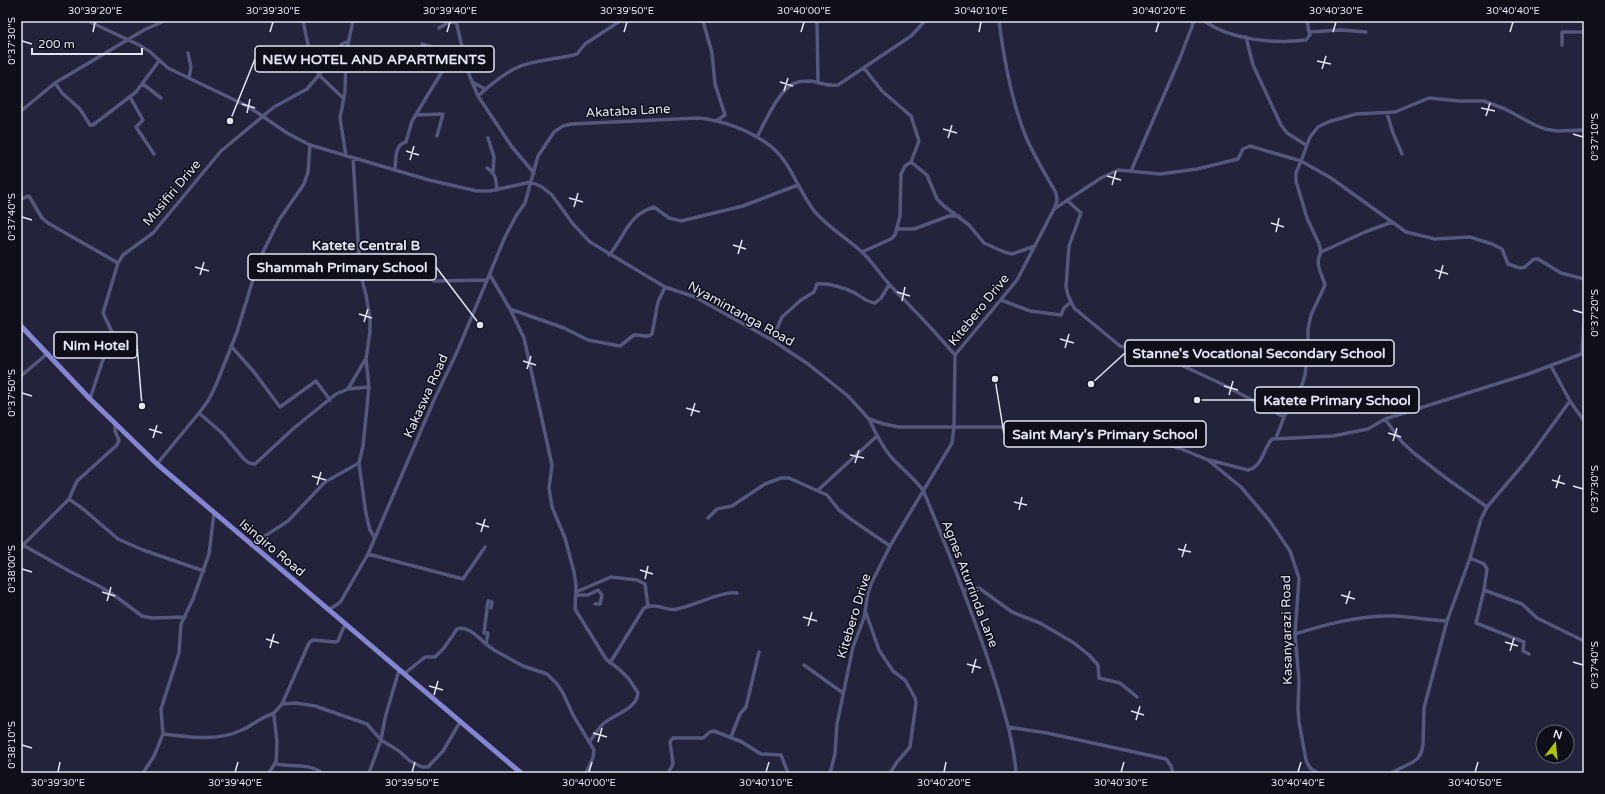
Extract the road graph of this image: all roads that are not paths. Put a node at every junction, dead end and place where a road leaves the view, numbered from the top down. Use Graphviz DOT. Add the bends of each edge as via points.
graph roads {
  1 [pos="88,21"];
  2 [pos="164,21"];
  3 [pos="303,21"];
  4 [pos="353,21"];
  5 [pos="620,21"];
  6 [pos="703,21"];
  7 [pos="817,21"];
  8 [pos="924,21"];
  9 [pos="999,21"];
  10 [pos="1194,21"];
  11 [pos="1204,21"];
  12 [pos="1307,21"];
  13 [pos="456,22"];
  14 [pos="155,23"];
  15 [pos="440,28"];
  16 [pos="1309,32"];
  17 [pos="1366,32"];
  18 [pos="1584,32"];
  19 [pos="1246,37"];
  20 [pos="127,40"];
  21 [pos="348,41"];
  22 [pos="422,44"];
  23 [pos="1562,45"];
  24 [pos="462,47"];
  25 [pos="188,53"];
  26 [pos="448,57"];
  27 [pos="159,60"];
  28 [pos="864,68"];
  29 [pos="318,75"];
  30 [pos="189,78"];
  31 [pos="471,81"];
  32 [pos="55,83"];
  33 [pos="818,83"];
  34 [pos="143,84"];
  35 [pos="485,89"];
  36 [pos="478,96"];
  37 [pos="130,97"];
  38 [pos="161,98"];
  39 [pos="343,98"];
  40 [pos="21,110"];
  41 [pos="1387,113"];
  42 [pos="416,115"];
  43 [pos="263,116"];
  44 [pos="716,121"];
  45 [pos="1584,130"];
  46 [pos="437,136"];
  47 [pos="757,136"];
  48 [pos="488,138"];
  49 [pos="310,145"];
  50 [pos="1306,145"];
  51 [pos="154,154"];
  52 [pos="1402,154"];
  53 [pos="346,156"];
  54 [pos="353,158"];
  55 [pos="1301,161"];
  56 [pos="911,162"];
  57 [pos="487,168"];
  58 [pos="395,170"];
  59 [pos="1131,171"];
  60 [pos="493,172"];
  61 [pos="534,173"];
  62 [pos="531,182"];
  63 [pos="798,185"];
  64 [pos="497,190"];
  65 [pos="21,199"];
  66 [pos="1068,201"];
  67 [pos="1054,209"];
  68 [pos="959,216"];
  69 [pos="1392,222"];
  70 [pos="897,229"];
  71 [pos="1035,246"];
  72 [pos="862,252"];
  73 [pos="1321,252"];
  74 [pos="609,255"];
  75 [pos="408,261"];
  76 [pos="118,262"];
  77 [pos="490,275"];
  78 [pos="1584,279"];
  79 [pos="487,280"];
  80 [pos="889,284"];
  81 [pos="665,287"];
  82 [pos="1001,300"];
  83 [pos="1071,302"];
  84 [pos="510,309"];
  85 [pos="1584,320"];
  86 [pos="21,326"];
  87 [pos="772,340"];
  88 [pos="231,346"];
  89 [pos="48,353"];
  90 [pos="1583,354"];
  91 [pos="955,355"];
  92 [pos="366,359"];
  93 [pos="1551,366"];
  94 [pos="21,376"];
  95 [pos="369,387"];
  96 [pos="348,389"];
  97 [pos="90,399"];
  98 [pos="330,400"];
  99 [pos="1570,401"];
  100 [pos="199,413"];
  101 [pos="1284,417"];
  102 [pos="869,419"];
  103 [pos="1386,419"];
  104 [pos="1584,421"];
  105 [pos="115,423"];
  106 [pos="954,427"];
  107 [pos="877,436"];
  108 [pos="1276,438"];
  109 [pos="1208,460"];
  110 [pos="359,463"];
  111 [pos="157,464"];
  112 [pos="818,490"];
  113 [pos="923,490"];
  114 [pos="69,499"];
  115 [pos="1487,507"];
  116 [pos="214,513"];
  117 [pos="708,518"];
  118 [pos="375,538"];
  119 [pos="251,545"];
  120 [pos="22,546"];
  121 [pos="890,546"];
  122 [pos="485,547"];
  123 [pos="368,554"];
  124 [pos="1470,558"];
  125 [pos="204,571"];
  126 [pos="964,590"];
  127 [pos="1484,590"];
  128 [pos="576,593"];
  129 [pos="737,593"];
  130 [pos="595,604"];
  131 [pos="648,606"];
  132 [pos="491,608"];
  133 [pos="328,610"];
  134 [pos="866,613"];
  135 [pos="185,617"];
  136 [pos="1446,621"];
  137 [pos="345,624"];
  138 [pos="1295,634"];
  139 [pos="1584,641"];
  140 [pos="486,644"];
  141 [pos="759,652"];
  142 [pos="1529,654"];
  143 [pos="610,663"];
  144 [pos="804,665"];
  145 [pos="402,672"];
  146 [pos="843,693"];
  147 [pos="1137,696"];
  148 [pos="282,704"];
  149 [pos="273,714"];
  150 [pos="460,722"];
  151 [pos="1008,727"];
  152 [pos="163,734"];
  153 [pos="731,737"];
  154 [pos="381,740"];
  155 [pos="589,742"];
  156 [pos="275,763"];
  157 [pos="143,773"];
  158 [pos="269,773"];
  159 [pos="322,773"];
  160 [pos="369,773"];
  161 [pos="521,773"];
  162 [pos="586,773"];
  163 [pos="668,773"];
  164 [pos="788,773"];
  165 [pos="830,773"];
  166 [pos="890,773"];
  167 [pos="1016,773"];
  168 [pos="1172,773"];
  169 [pos="1317,773"];
  170 [pos="1391,773"];
  1 -- 20 [label="street"];
  2 -- 14 [label="street"];
  3 -- 29 [label="street" via="310,54"];
  4 -- 21 [label="street"];
  5 -- 35 [label="street" via="585,44 577,54 517,68"];
  6 -- 44 [label="street" via="712,53 715,84 725,115"];
  7 -- 33 [label="street"];
  8 -- 28 [label="street" via="911,36"];
  9 -- 67 [label="street, Kitebero Drive" via="1009,83 1026,137 1056,193"];
  10 -- 59 [label="street"];
  11 -- 19 [label="street" via="1216,28"];
  12 -- 16 [label="street"];
  13 -- 15 [label="street" via="449,22"];
  13 -- 24 [label="street"];
  14 -- 20 [label="street"];
  16 -- 17 [label="street"];
  16 -- 19 [label="street" via="1308,39 1299,41"];
  18 -- 23 [label="street" via="1562,32"];
  19 -- 50 [label="street" via="1253,65 1280,125 1287,133"];
  20 -- 27 [label="street" via="149,51"];
  20 -- 32 [label="street"];
  21 -- 29 [label="street, Musifiri Drive" via="336,50"];
  21 -- 39 [label="street"];
  22 -- 26 [label="street" via="437,48"];
  24 -- 26 [label="street" via="450,52"];
  24 -- 31 [label="street"];
  25 -- 30 [label="street" via="191,67"];
  26 -- 42 [label="street"];
  27 -- 30 [label="street" via="168,68"];
  27 -- 34 [label="street"];
  28 -- 33 [label="street" via="838,86"];
  28 -- 56 [label="street" via="882,91 911,116 919,141"];
  29 -- 39 [label="street"];
  29 -- 43 [label="street, Musifiri Drive" via="307,89"];
  30 -- 43 [label="street"];
  31 -- 35 [label="street"];
  31 -- 36 [label="street"];
  32 -- 37 [label="street" via="80,109 90,125"];
  32 -- 40 [label="street"];
  33 -- 47 [label="street" via="795,83 786,88"];
  34 -- 37 [label="street"];
  34 -- 38 [label="street"];
  35 -- 36 [label="street"];
  36 -- 61 [label="street"];
  37 -- 51 [label="street" via="143,120 136,128"];
  39 -- 53 [label="street" via="340,118"];
  41 -- 45 [label="street" via="1402,110 1429,98 1479,101 1494,104 1545,129"];
  41 -- 50 [label="street" via="1356,114 1328,122 1318,127"];
  41 -- 52 [label="street" via="1392,133"];
  42 -- 46 [label="street" via="443,114"];
  42 -- 58 [label="street" via="406,142 396,151"];
  43 -- 49 [label="street"];
  43 -- 76 [label="street, Musifiri Drive" via="221,151 153,233"];
  44 -- 47 [label="street, Akataba Lane"];
  44 -- 61 [label="street, Akataba Lane" via="698,118 563,126 547,141 538,156"];
  47 -- 63 [label="street, Akataba Lane" via="779,155"];
  48 -- 60 [label="street" via="494,157"];
  49 -- 53 [label="street"];
  49 -- 88 [label="street" via="308,172 304,184 279,220 259,260 238,332"];
  50 -- 55 [label="street"];
  53 -- 54 [label="street"];
  54 -- 58 [label="street"];
  54 -- 92 [label="street" via="360,272 370,319"];
  55 -- 59 [label="street" via="1250,146 1243,149 1238,159 1197,169 1160,174"];
  55 -- 69 [label="street" via="1331,178"];
  55 -- 73 [label="street" via="1296,181"];
  56 -- 68 [label="street" via="927,176 944,206"];
  56 -- 70 [label="street" via="905,166 901,174"];
  57 -- 60 [label="street"];
  58 -- 64 [label="street" via="477,192"];
  59 -- 66 [label="street" via="1118,170 1109,173"];
  60 -- 64 [label="street"];
  61 -- 62 [label="street, Akataba Lane"];
  62 -- 64 [label="street"];
  62 -- 74 [label="street, Nyamintanga Road" via="552,195 572,224 590,242"];
  62 -- 77 [label="street, Kakaswa Road" via="525,203 505,237"];
  63 -- 72 [label="street, Akataba Lane" via="815,211 836,232"];
  63 -- 74 [label="street" via="743,206 681,221 669,218 654,207 650,208 632,221"];
  65 -- 76 [label="street" via="29,196 42,218 48,223"];
  66 -- 67 [label="street"];
  66 -- 83 [label="street" via="1081,213 1069,246 1066,287"];
  67 -- 71 [label="street, Kitebero Drive"];
  68 -- 70 [label="street" via="949,216 914,229"];
  68 -- 71 [label="street" via="984,243 1004,252 1012,254"];
  69 -- 73 [label="street"];
  69 -- 78 [label="street" via="1406,232 1435,239 1478,239 1502,249 1506,260 1512,266 1525,267 1534,259 1538,259 1561,273"];
  70 -- 72 [label="street" via="891,239"];
  71 -- 82 [label="street, Kitebero Drive" via="1017,280"];
  72 -- 80 [label="street, Akataba Lane"];
  73 -- 101 [label="street" via="1317,264 1325,285 1311,315 1305,375"];
  74 -- 81 [label="street, Nyamintanga Road"];
  75 -- 79 [label="street" via="430,261 434,281"];
  76 -- 97 [label="street, Musifiri Drive" via="102,314 112,332"];
  77 -- 79 [label="street, Kakaswa Road"];
  77 -- 84 [label="street"];
  79 -- 118 [label="street, Kakaswa Road"];
  80 -- 87 [label="street" via="875,303 842,288 817,284 814,292 782,316"];
  80 -- 91 [label="street, Akataba Lane"];
  81 -- 84 [label="street" via="658,302 652,334 646,337 634,335 620,346 588,340 564,328"];
  81 -- 87 [label="street, Nyamintanga Road" via="695,297"];
  82 -- 83 [label="street" via="1030,311 1061,315"];
  82 -- 91 [label="street, Kitebero Drive"];
  83 -- 101 [label="street" via="1085,318 1120,346 1151,351 1222,384"];
  84 -- 128 [label="street" via="524,338 552,465 549,484 551,504 569,551"];
  85 -- 90 [label="street"];
  86 -- 89 [label="main road, Isingiro Road"];
  87 -- 102 [label="street, Nyamintanga Road" via="808,364 848,396"];
  88 -- 98 [label="street" via="280,407 316,381"];
  88 -- 100 [label="street" via="216,385"];
  89 -- 94 [label="street"];
  89 -- 97 [label="main road, Isingiro Road"];
  90 -- 93 [label="street"];
  91 -- 106 [label="street, Kitebero Drive"];
  92 -- 95 [label="street"];
  92 -- 96 [label="street"];
  93 -- 99 [label="street"];
  93 -- 103 [label="street"];
  95 -- 96 [label="street"];
  95 -- 110 [label="street"];
  96 -- 98 [label="street"];
  97 -- 105 [label="main road, Isingiro Road"];
  98 -- 100 [label="street" via="253,464 244,459 222,433"];
  99 -- 104 [label="street"];
  99 -- 115 [label="street" via="1527,460"];
  100 -- 111 [label="street"];
  101 -- 108 [label="street"];
  102 -- 106 [label="street" via="899,427"];
  102 -- 107 [label="street, Agnes Aturrinda Lane"];
  103 -- 108 [label="street" via="1368,429 1333,436"];
  103 -- 115 [label="street" via="1402,442 1415,454"];
  105 -- 111 [label="main road, Isingiro Road"];
  105 -- 114 [label="street" via="119,440 117,445 77,480"];
  106 -- 109 [label="street, Kasanyarazi Road" via="1023,427 1125,436 1179,448"];
  106 -- 113 [label="street, Kitebero Drive" via="952,443"];
  107 -- 112 [label="street"];
  107 -- 113 [label="street, Agnes Aturrinda Lane" via="890,456"];
  108 -- 109 [label="street" via="1270,441 1260,462 1248,470"];
  109 -- 138 [label="street, Kasanyarazi Road" via="1240,487 1269,520 1290,551 1299,578"];
  110 -- 118 [label="street" via="366,514"];
  110 -- 119 [label="street" via="325,482 288,521"];
  111 -- 116 [label="main road, Isingiro Road"];
  112 -- 117 [label="street" via="789,478 781,478 765,484 732,506 717,509"];
  112 -- 121 [label="street" via="827,495 839,510"];
  113 -- 121 [label="street, Kitebero Drive"];
  113 -- 126 [label="street, Agnes Aturrinda Lane"];
  114 -- 120 [label="street"];
  114 -- 125 [label="street" via="118,539"];
  115 -- 124 [label="street"];
  116 -- 119 [label="main road, Isingiro Road"];
  116 -- 125 [label="street" via="212,541"];
  118 -- 123 [label="street, Kakaswa Road"];
  119 -- 133 [label="main road, Isingiro Road"];
  120 -- 135 [label="street" via="99,586 142,616"];
  121 -- 134 [label="street, Kitebero Drive" via="868,593"];
  122 -- 123 [label="street" via="463,579"];
  123 -- 133 [label="street, Kakaswa Road" via="341,601"];
  124 -- 127 [label="street" via="1486,566"];
  124 -- 136 [label="street"];
  125 -- 135 [label="street"];
  126 -- 147 [label="street" via="979,588 1012,612 1040,623 1074,643 1098,665 1099,678 1120,683"];
  126 -- 151 [label="street, Agnes Aturrinda Lane"];
  127 -- 139 [label="street" via="1522,604 1537,618"];
  127 -- 142 [label="street" via="1477,624 1524,642 1523,651"];
  128 -- 130 [label="street" via="588,595 598,590 602,595 600,604"];
  128 -- 131 [label="street" via="610,577 638,580 646,584"];
  128 -- 143 [label="street" via="575,609"];
  129 -- 131 [label="street" via="677,610"];
  131 -- 143 [label="street" via="642,610"];
  132 -- 140 [label="street" via="492,602 488,601 484,633 488,633"];
  133 -- 137 [label="main road, Isingiro Road"];
  134 -- 146 [label="street, Kitebero Drive" via="853,647"];
  134 -- 166 [label="street" via="879,650 893,671 905,680 916,703 910,747"];
  135 -- 152 [label="street" via="179,629 179,653 161,709"];
  136 -- 138 [label="street" via="1394,616 1370,617 1320,626"];
  136 -- 170 [label="street" via="1424,708 1421,753 1413,762"];
  137 -- 145 [label="main road, Isingiro Road"];
  137 -- 148 [label="street" via="336,642 311,641"];
  138 -- 169 [label="street, Kasanyarazi Road" via="1301,735 1306,760 1310,768"];
  140 -- 145 [label="street" via="465,628 457,629 435,657 425,657"];
  140 -- 155 [label="street" via="523,666 549,675 563,693"];
  141 -- 153 [label="street" via="746,707 740,714"];
  143 -- 155 [label="street" via="629,679 637,690 638,697 602,726"];
  144 -- 146 [label="street"];
  145 -- 150 [label="main road, Isingiro Road"];
  145 -- 154 [label="street" via="385,718"];
  146 -- 165 [label="street, Kitebero Drive" via="836,730 836,754"];
  148 -- 149 [label="street"];
  148 -- 154 [label="street" via="296,703 334,712 367,724"];
  149 -- 152 [label="street" via="248,728 223,737"];
  149 -- 156 [label="street" via="277,742"];
  150 -- 154 [label="street" via="443,751 425,768 416,765 400,751"];
  150 -- 161 [label="main road, Isingiro Road"];
  151 -- 167 [label="street, Agnes Aturrinda Lane" via="1015,754"];
  151 -- 168 [label="street" via="1048,733 1166,759"];
  152 -- 157 [label="street" via="154,756"];
  153 -- 163 [label="street" via="714,731 703,738 673,738 670,742 673,764"];
  153 -- 164 [label="street" via="761,754 781,755"];
  154 -- 160 [label="street"];
  155 -- 162 [label="street" via="594,754"];
  156 -- 158 [label="street"];
  156 -- 159 [label="street" via="314,769"];
}
